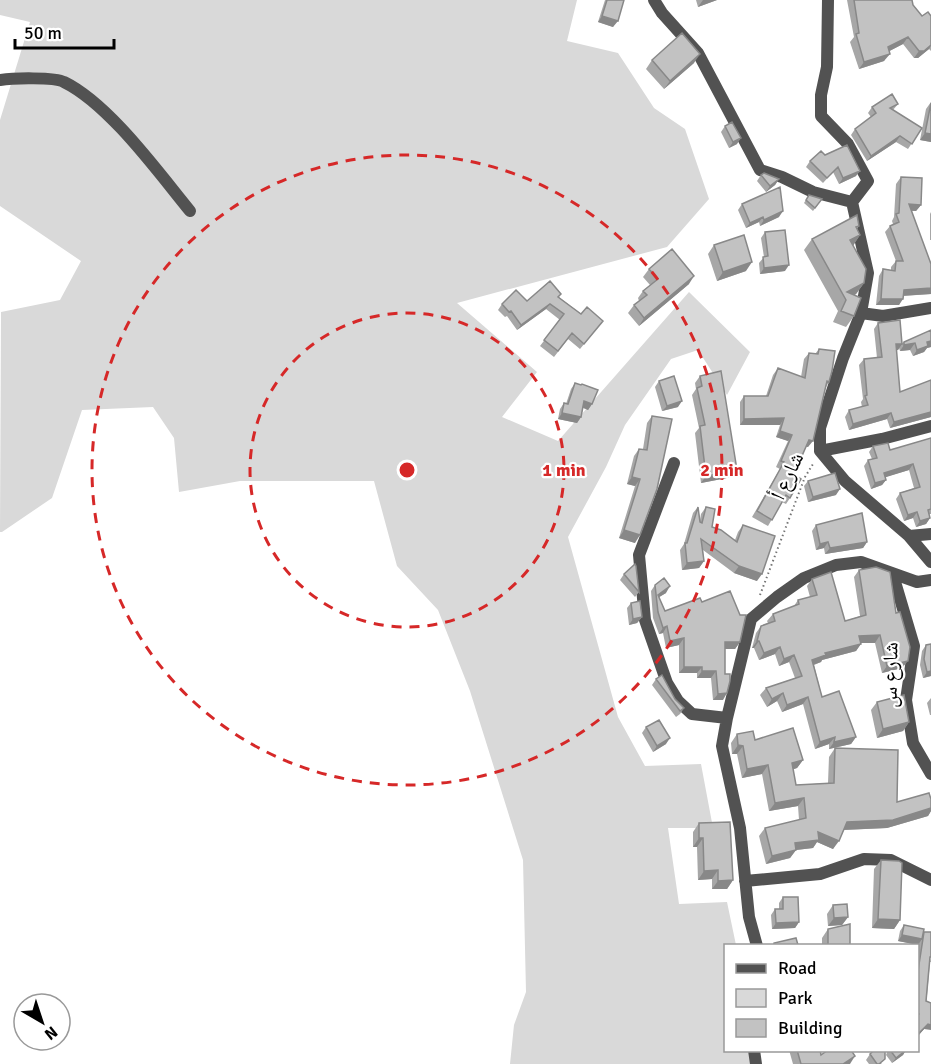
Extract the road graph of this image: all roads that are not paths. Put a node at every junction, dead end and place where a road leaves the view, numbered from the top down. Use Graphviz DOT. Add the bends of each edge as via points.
graph roads {
  1 [pos="654,0"];
  2 [pos="828,0"];
  3 [pos="0,80"];
  4 [pos="852,202"];
  5 [pos="190,211"];
  6 [pos="931,308"];
  7 [pos="861,313"];
  8 [pos="931,426"];
  9 [pos="820,451"];
  10 [pos="674,463"];
  11 [pos="931,534"];
  12 [pos="909,536"];
  13 [pos="931,562"];
  14 [pos="893,574"];
  15 [pos="931,579"];
  16 [pos="727,718"];
  17 [pos="931,774"];
  18 [pos="931,880"];
  19 [pos="745,881"];
  20 [pos="757,944"];
  1 -- 4 [label="street" via="698,53 760,170 813,192"];
  2 -- 4 [label="street" via="827,67 821,116 848,144 868,181"];
  3 -- 5 [label="street" via="63,80 90,99 124,132"];
  4 -- 7 [label="street, شارع أ" via="868,273"];
  6 -- 7 [label="street" via="883,316"];
  7 -- 9 [label="street, شارع أ" via="820,428"];
  8 -- 9 [label="street"];
  9 -- 12 [label="street" via="845,481"];
  10 -- 16 [label="street" via="639,555 645,620 667,683 678,701 692,714"];
  11 -- 12 [label="street"];
  12 -- 13 [label="street"];
  14 -- 15 [label="street" via="917,582"];
  14 -- 16 [label="street" via="861,562 836,565 804,578 751,619"];
  14 -- 17 [label="street, شارع ﺱ" via="914,646 906,700 913,743"];
  16 -- 19 [label="street" via="722,746 740,828"];
  18 -- 19 [label="street" via="891,860 864,858 820,874"];
  19 -- 20 [label="street"];
}
